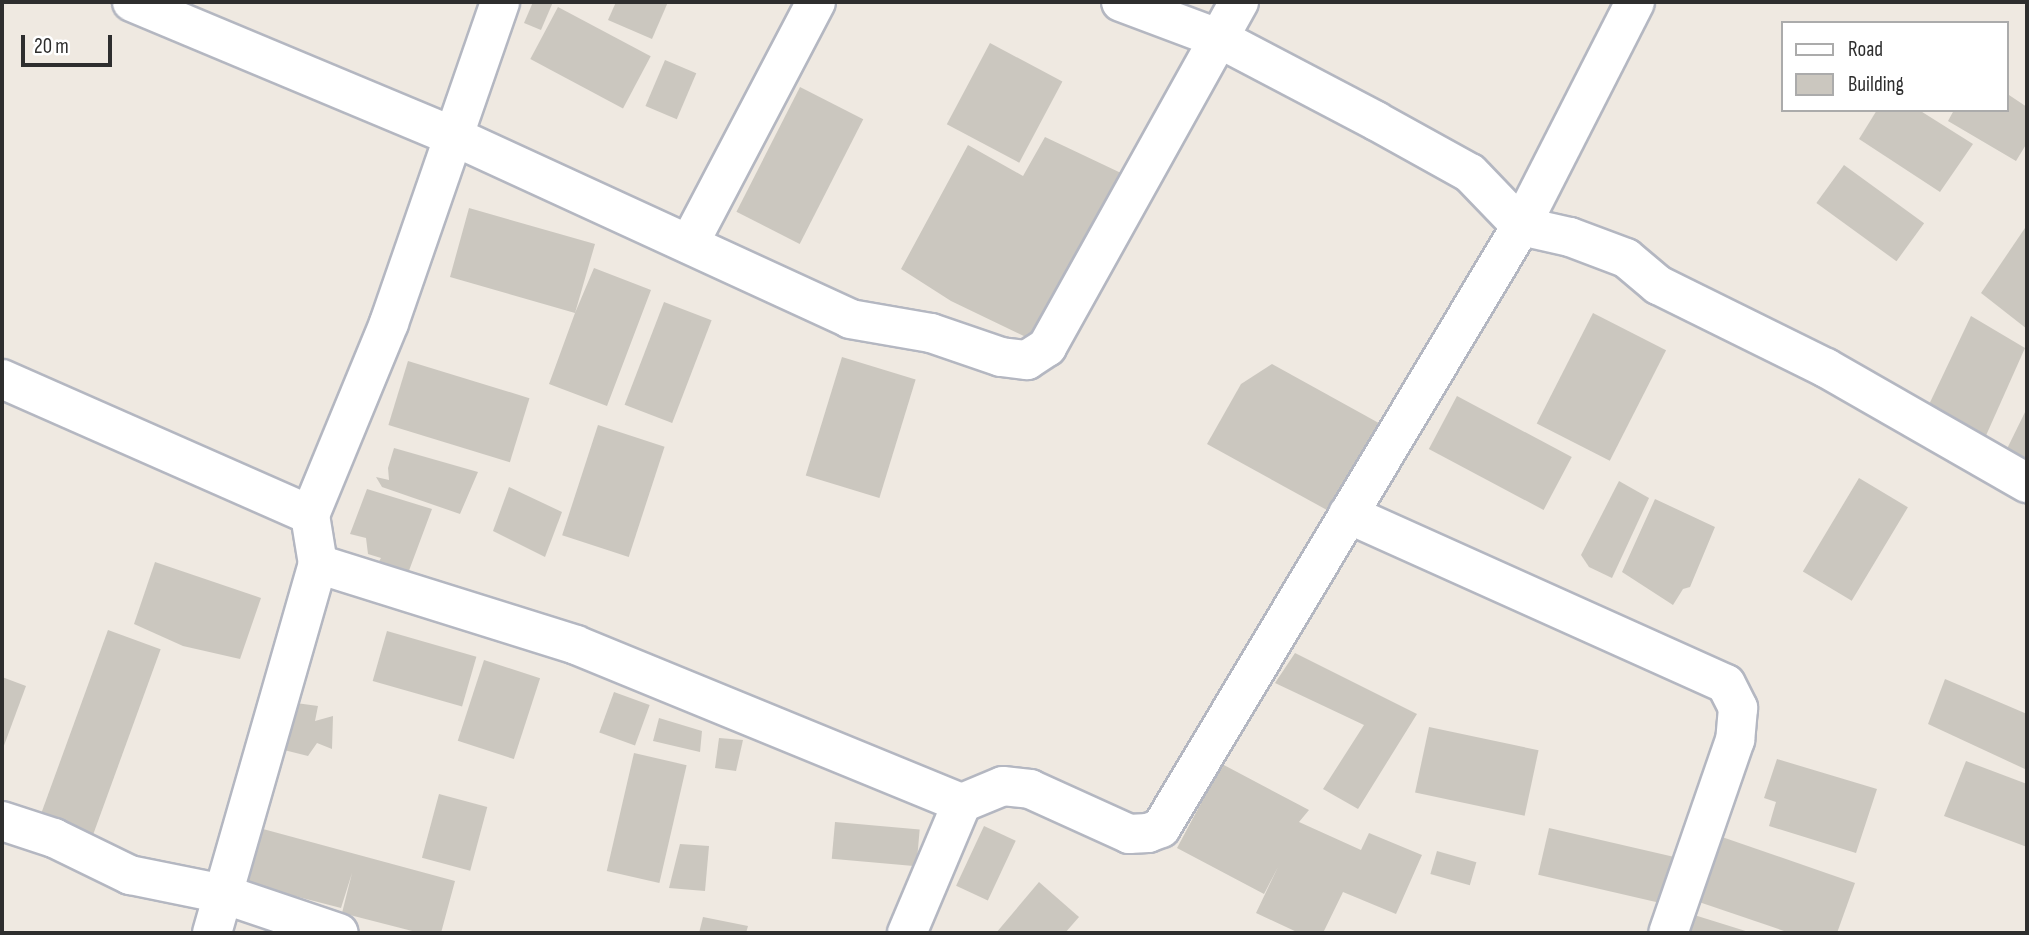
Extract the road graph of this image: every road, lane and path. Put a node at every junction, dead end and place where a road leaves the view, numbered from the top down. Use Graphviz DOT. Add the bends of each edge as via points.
graph roads {
  1 [pos="132,2"];
  2 [pos="500,2"];
  3 [pos="816,2"];
  4 [pos="1121,2"];
  5 [pos="1239,2"];
  6 [pos="1634,2"];
  7 [pos="1220,39"];
  8 [pos="453,136"];
  9 [pos="1521,226"];
  10 [pos="689,244"];
  11 [pos="2,379"];
  12 [pos="2027,483"];
  13 [pos="1348,514"];
  14 [pos="310,515"];
  15 [pos="318,564"];
  16 [pos="962,803"];
  17 [pos="2,821"];
  18 [pos="223,894"];
  19 [pos="212,933"];
  20 [pos="340,933"];
  21 [pos="907,933"];
  22 [pos="1668,933"];
  1 -- 8 [label="street"];
  2 -- 8 [label="street"];
  3 -- 10 [label="street"];
  4 -- 7 [label="street"];
  5 -- 7 [label="street"];
  6 -- 9 [label="street"];
  7 -- 9 [label="street" via="1470,173"];
  7 -- 10 [label="street" via="1047,347 1027,360 1002,357 931,333 850,319"];
  8 -- 10 [label="street"];
  8 -- 14 [label="street" via="389,323"];
  9 -- 12 [label="street" via="1570,237 1626,258 1658,285 1815,363"];
  9 -- 13 [label="street"];
  11 -- 14 [label="street"];
  13 -- 16 [label="street" via="1161,828 1129,834 1030,789 1003,786"];
  13 -- 22 [label="street" via="1726,684 1738,708 1735,740"];
  14 -- 15 [label="street"];
  15 -- 16 [label="street" via="576,645"];
  15 -- 18 [label="street"];
  16 -- 21 [label="street"];
  17 -- 18 [label="street" via="54,838 130,875"];
  18 -- 19 [label="street"];
  18 -- 20 [label="street"];
}
